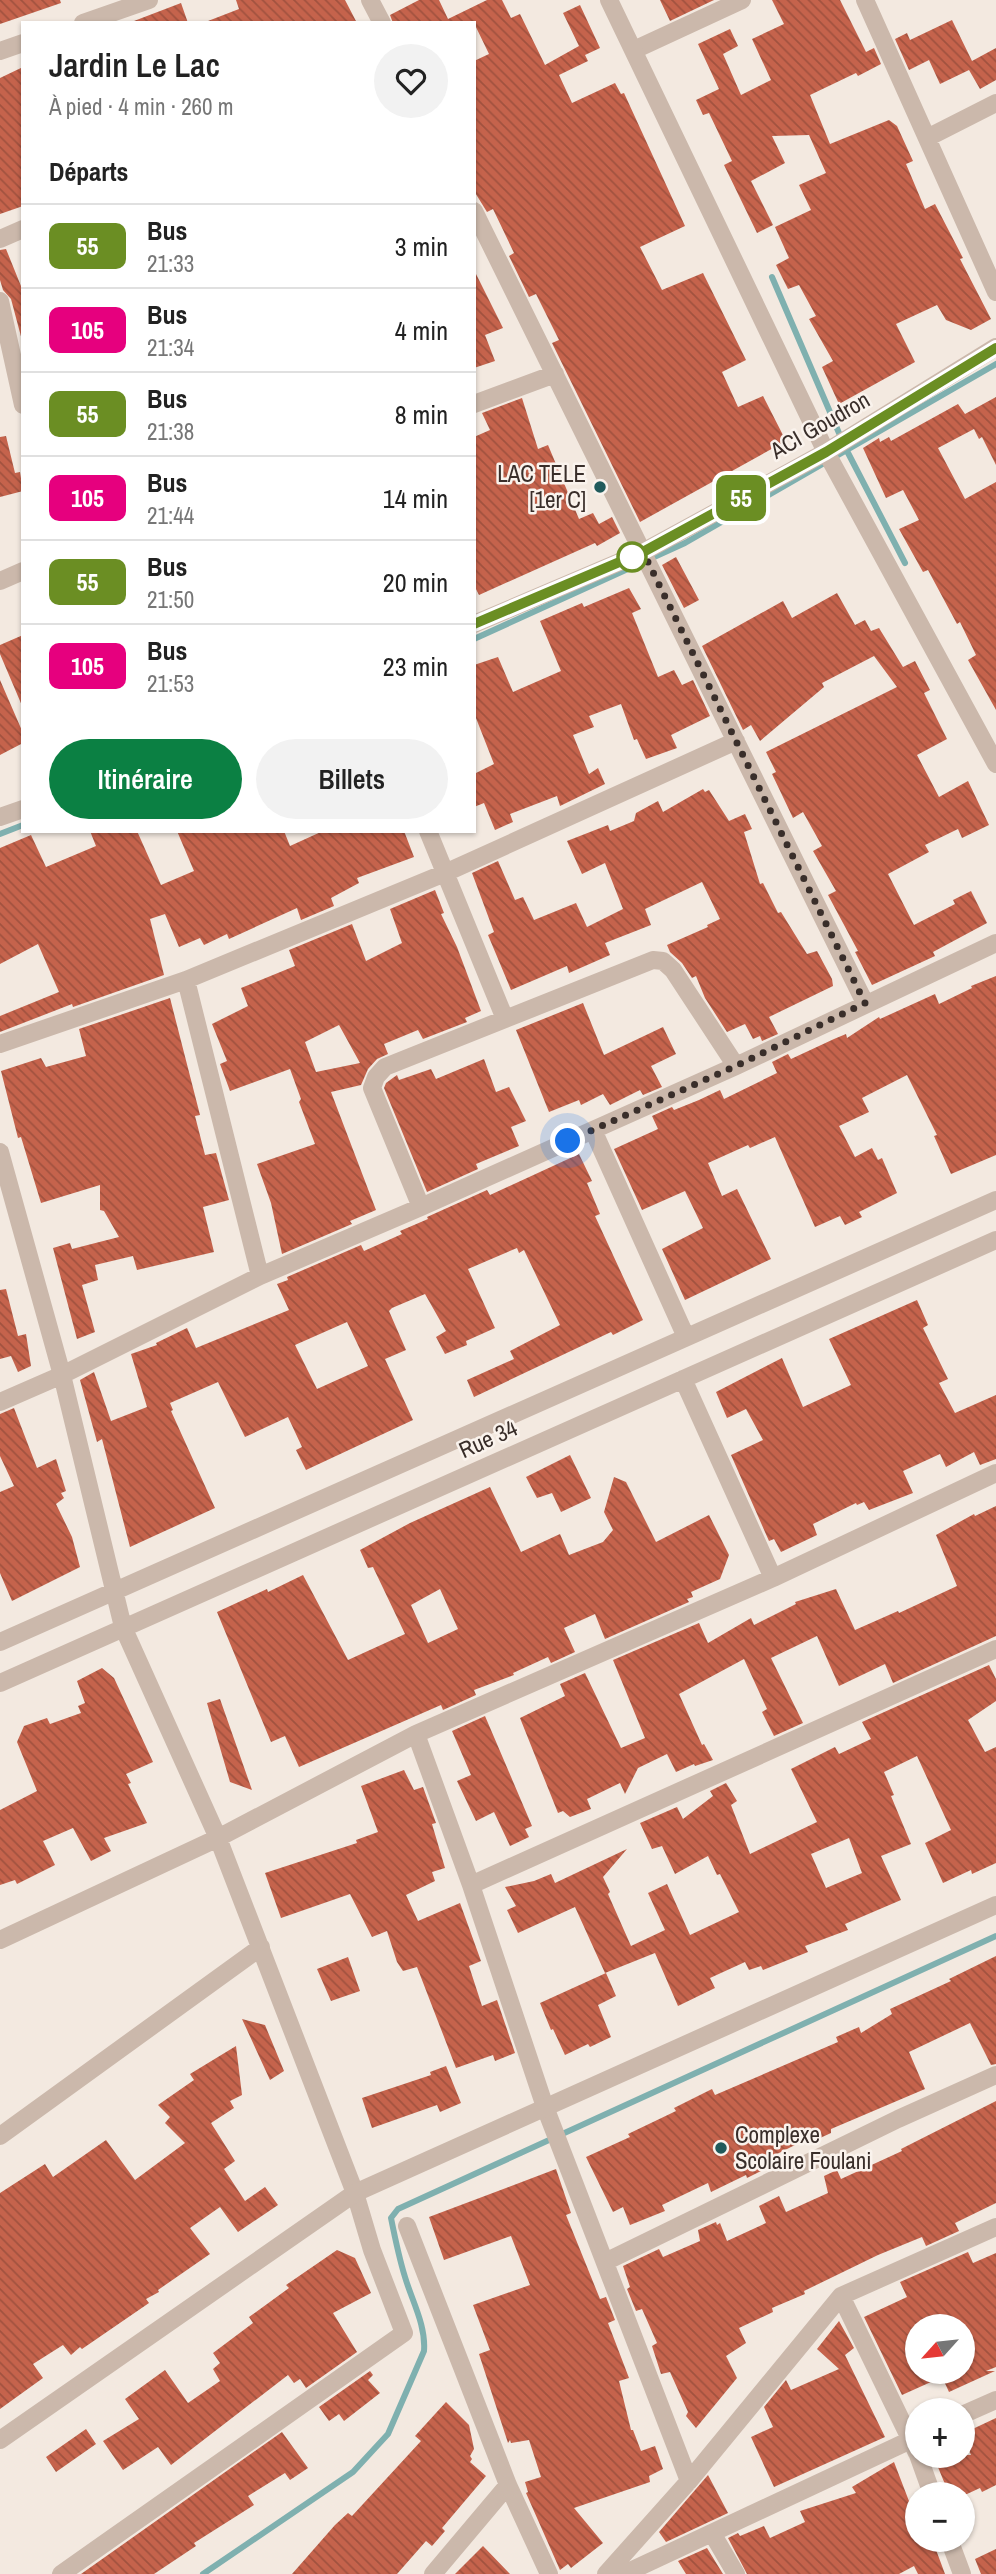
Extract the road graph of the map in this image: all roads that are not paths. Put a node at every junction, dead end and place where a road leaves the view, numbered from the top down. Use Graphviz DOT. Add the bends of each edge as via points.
graph roads {
  1 [pos="149,0"];
  2 [pos="370,0"];
  3 [pos="609,0"];
  4 [pos="742,0"];
  5 [pos="865,0"];
  6 [pos="89,21"];
  7 [pos="381,21"];
  8 [pos="21,44"];
  9 [pos="634,50"];
  10 [pos="0,51"];
  11 [pos="996,103"];
  12 [pos="928,138"];
  13 [pos="476,215"];
  14 [pos="21,230"];
  15 [pos="0,239"];
  16 [pos="996,292"];
  17 [pos="0,301"];
  18 [pos="996,348"];
  19 [pos="555,374"];
  20 [pos="21,396"];
  21 [pos="476,403"];
  22 [pos="826,452"];
  23 [pos="643,552"];
  24 [pos="21,572"];
  25 [pos="0,581"];
  26 [pos="476,623"];
  27 [pos="736,741"];
  28 [pos="996,764"];
  29 [pos="21,810"];
  30 [pos="0,817"];
  31 [pos="429,833"];
  32 [pos="445,873"];
  33 [pos="996,943"];
  34 [pos="186,981"];
  35 [pos="865,1003"];
  36 [pos="505,1019"];
  37 [pos="0,1044"];
  38 [pos="736,1066"];
  39 [pos="593,1130"];
  40 [pos="0,1152"];
  41 [pos="996,1199"];
  42 [pos="421,1207"];
  43 [pos="996,1240"];
  44 [pos="260,1276"];
  45 [pos="686,1337"];
  46 [pos="62,1375"];
  47 [pos="683,1380"];
  48 [pos="0,1402"];
  49 [pos="996,1473"];
  50 [pos="773,1578"];
  51 [pos="114,1591"];
  52 [pos="123,1628"];
  53 [pos="0,1642"];
  54 [pos="996,1649"];
  55 [pos="0,1683"];
  56 [pos="416,1734"];
  57 [pos="218,1838"];
  58 [pos="471,1885"];
  59 [pos="996,1905"];
  60 [pos="0,1940"];
  61 [pos="261,1947"];
  62 [pos="996,2076"];
  63 [pos="548,2115"];
  64 [pos="0,2136"];
  65 [pos="355,2193"];
  66 [pos="407,2226"];
  67 [pos="996,2227"];
  68 [pos="605,2262"];
  69 [pos="841,2296"];
  70 [pos="996,2400"];
  71 [pos="975,2409"];
  72 [pos="905,2424"];
  73 [pos="0,2440"];
  74 [pos="905,2451"];
  75 [pos="689,2481"];
  76 [pos="508,2485"];
  77 [pos="712,2533"];
  78 [pos="954,2552"];
  79 [pos="61,2574"];
  80 [pos="433,2574"];
  81 [pos="549,2574"];
  82 [pos="607,2574"];
  83 [pos="624,2574"];
  84 [pos="736,2574"];
  85 [pos="962,2574"];
  1 -- 6 [label="street"];
  2 -- 7 [label="street"];
  3 -- 9 [label="street"];
  4 -- 9 [label="street"];
  5 -- 12 [label="street"];
  8 -- 10 [label="street"];
  9 -- 22 [label="street"];
  11 -- 12 [label="street"];
  12 -- 16 [label="street"];
  13 -- 19 [label="street"];
  14 -- 15 [label="street"];
  17 -- 20 [label="street"];
  18 -- 22 [label="street, ACI Goudron"];
  19 -- 21 [label="street"];
  19 -- 23 [label="street"];
  22 -- 23 [label="street, ACI Goudron"];
  22 -- 28 [label="street"];
  23 -- 26 [label="street, ACI Goudron"];
  23 -- 27 [label="street"];
  24 -- 25 [label="street"];
  27 -- 32 [label="street"];
  27 -- 35 [label="street"];
  29 -- 30 [label="street"];
  31 -- 32 [label="street"];
  32 -- 34 [label="street"];
  32 -- 36 [label="street"];
  33 -- 35 [label="street"];
  34 -- 37 [label="street"];
  34 -- 44 [label="street"];
  35 -- 38 [label="street"];
  36 -- 38 [label="street" via="653,960 663,961"];
  36 -- 42 [label="street" via="385,1068 376,1077 372,1088"];
  38 -- 39 [label="street"];
  39 -- 42 [label="street"];
  39 -- 45 [label="street"];
  40 -- 46 [label="street"];
  41 -- 45 [label="street, Rue 34"];
  42 -- 44 [label="street"];
  43 -- 47 [label="street, Rue 34"];
  44 -- 46 [label="street"];
  45 -- 51 [label="street, Rue 34"];
  46 -- 48 [label="street"];
  46 -- 51 [label="street"];
  47 -- 50 [label="street"];
  47 -- 52 [label="street, Rue 34"];
  49 -- 50 [label="street"];
  50 -- 56 [label="street"];
  51 -- 52 [label="street"];
  51 -- 53 [label="street, Rue 34"];
  52 -- 55 [label="street, Rue 34"];
  52 -- 57 [label="street"];
  54 -- 58 [label="street"];
  56 -- 57 [label="street"];
  56 -- 58 [label="street"];
  57 -- 60 [label="street"];
  57 -- 61 [label="street"];
  58 -- 63 [label="street"];
  59 -- 63 [label="street"];
  61 -- 64 [label="street"];
  61 -- 65 [label="street"];
  62 -- 68 [label="street"];
  63 -- 65 [label="street"];
  63 -- 68 [label="street"];
  65 -- 73 [label="street"];
  65 -- 79 [label="street" via="404,2333"];
  66 -- 76 [label="street"];
  67 -- 69 [label="street"];
  68 -- 75 [label="street"];
  69 -- 72 [label="street"];
  69 -- 75 [label="street"];
  70 -- 71 [label="street"];
  74 -- 77 [label="street"];
  75 -- 82 [label="street"];
  76 -- 80 [label="street"];
  76 -- 81 [label="street"];
  77 -- 83 [label="street"];
  77 -- 84 [label="street"];
  78 -- 85 [label="street"];
}
